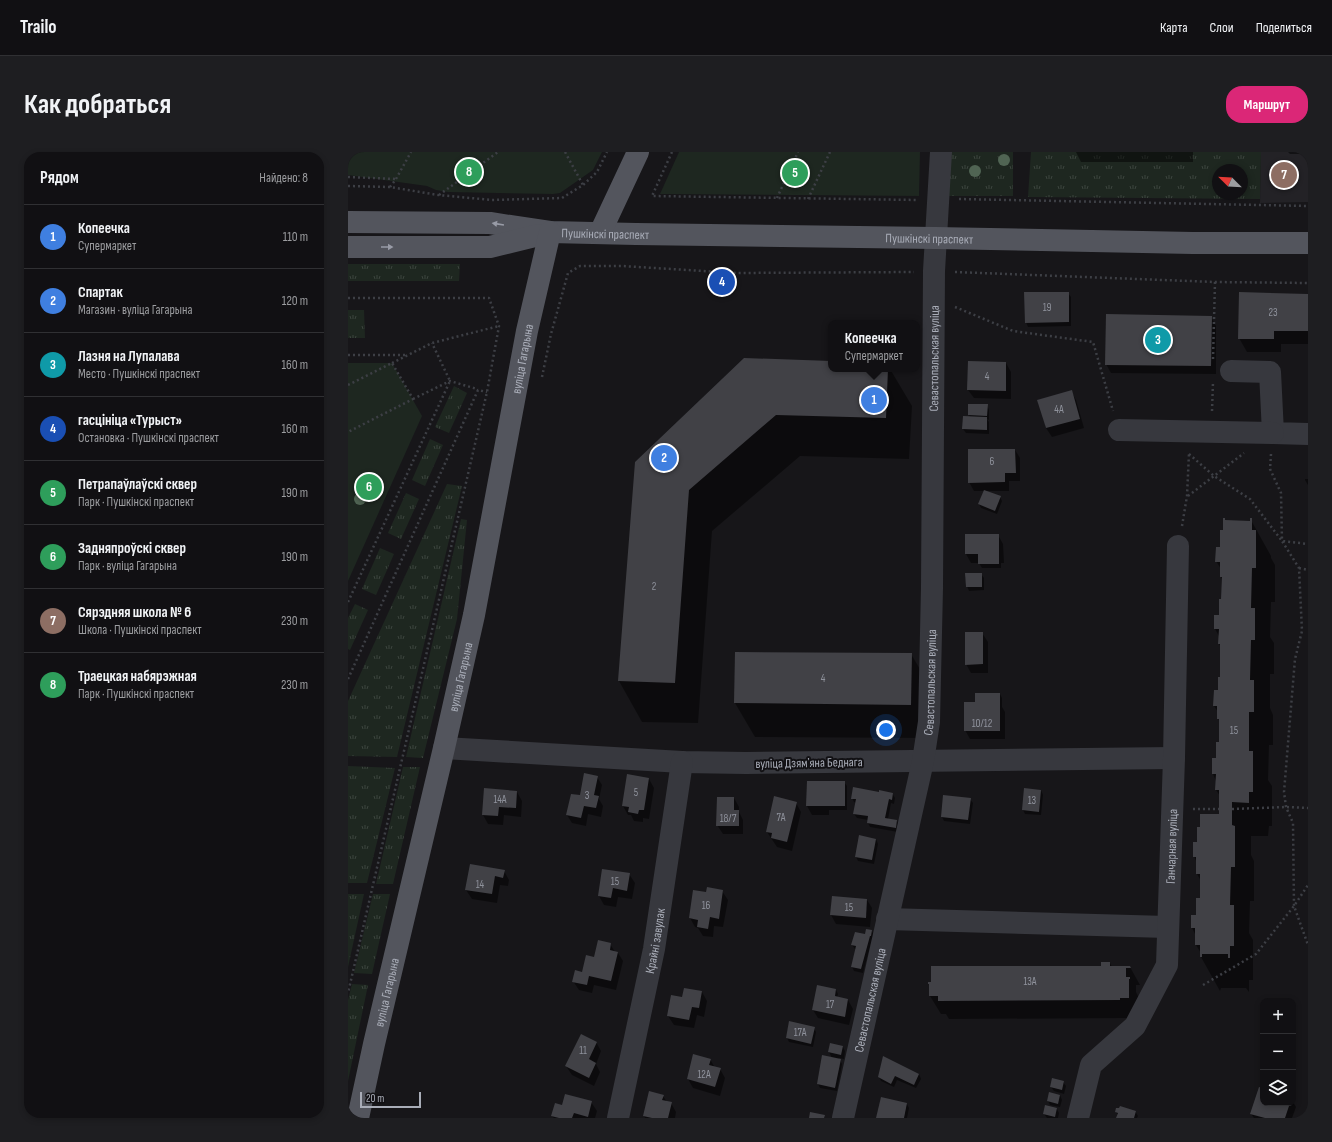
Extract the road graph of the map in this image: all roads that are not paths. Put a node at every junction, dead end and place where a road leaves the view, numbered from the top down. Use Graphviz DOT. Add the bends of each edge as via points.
graph roads {
  1 [pos="638,152"];
  2 [pos="940,152"];
  3 [pos="348,222"];
  4 [pos="550,232"];
  5 [pos="600,233"];
  6 [pos="935,238"];
  7 [pos="1308,243"];
  8 [pos="348,247"];
  9 [pos="1231,371"];
  10 [pos="1119,430"];
  11 [pos="1273,433"];
  12 [pos="1308,434"];
  13 [pos="1178,546"];
  14 [pos="444,748"];
  15 [pos="1174,758"];
  16 [pos="923,761"];
  17 [pos="682,762"];
  18 [pos="887,920"];
  19 [pos="1167,927"];
  20 [pos="358,1118"];
  21 [pos="618,1118"];
  22 [pos="843,1118"];
  23 [pos="1078,1118"];
  1 -- 5 [label="main road"];
  2 -- 6 [label="street, Севастопальская вуліца"];
  4 -- 3 [label="main road, Пушкінскі праспект, one-way" via="490,222"];
  4 -- 5 [label="main road, Пушкінскі праспект"];
  8 -- 4 [label="main road, Пушкінскі праспект, one-way" via="490,246"];
  4 -- 14 [label="main road, вуліца Гагарына" via="527,331 474,615"];
  5 -- 6 [label="main road, Пушкінскі праспект"];
  6 -- 7 [label="main road, Пушкінскі праспект"];
  6 -- 16 [label="street, Севастопальская вуліца" via="932,588 929,714"];
  9 -- 11 [label="street" via="1270,372"];
  10 -- 11 [label="street"];
  11 -- 12 [label="street"];
  13 -- 15 [label="street, Ганчарная вуліца"];
  14 -- 17 [label="street, вуліца Дзямʼяна Беднага"];
  14 -- 20 [label="main road, вуліца Гагарына"];
  15 -- 16 [label="street, вуліца Дзямʼяна Беднага"];
  15 -- 19 [label="street, Ганчарная вуліца"];
  16 -- 17 [label="street, вуліца Дзямʼяна Беднага"];
  16 -- 18 [label="street, Севастопальская вуліца"];
  17 -- 21 [label="street, Крайні завулак" via="654,949"];
  18 -- 19 [label="street"];
  18 -- 22 [label="street, Севастопальская вуліца"];
  19 -- 23 [label="street, Ганчарная вуліца" via="1167,965 1135,1026 1091,1065"];
}
